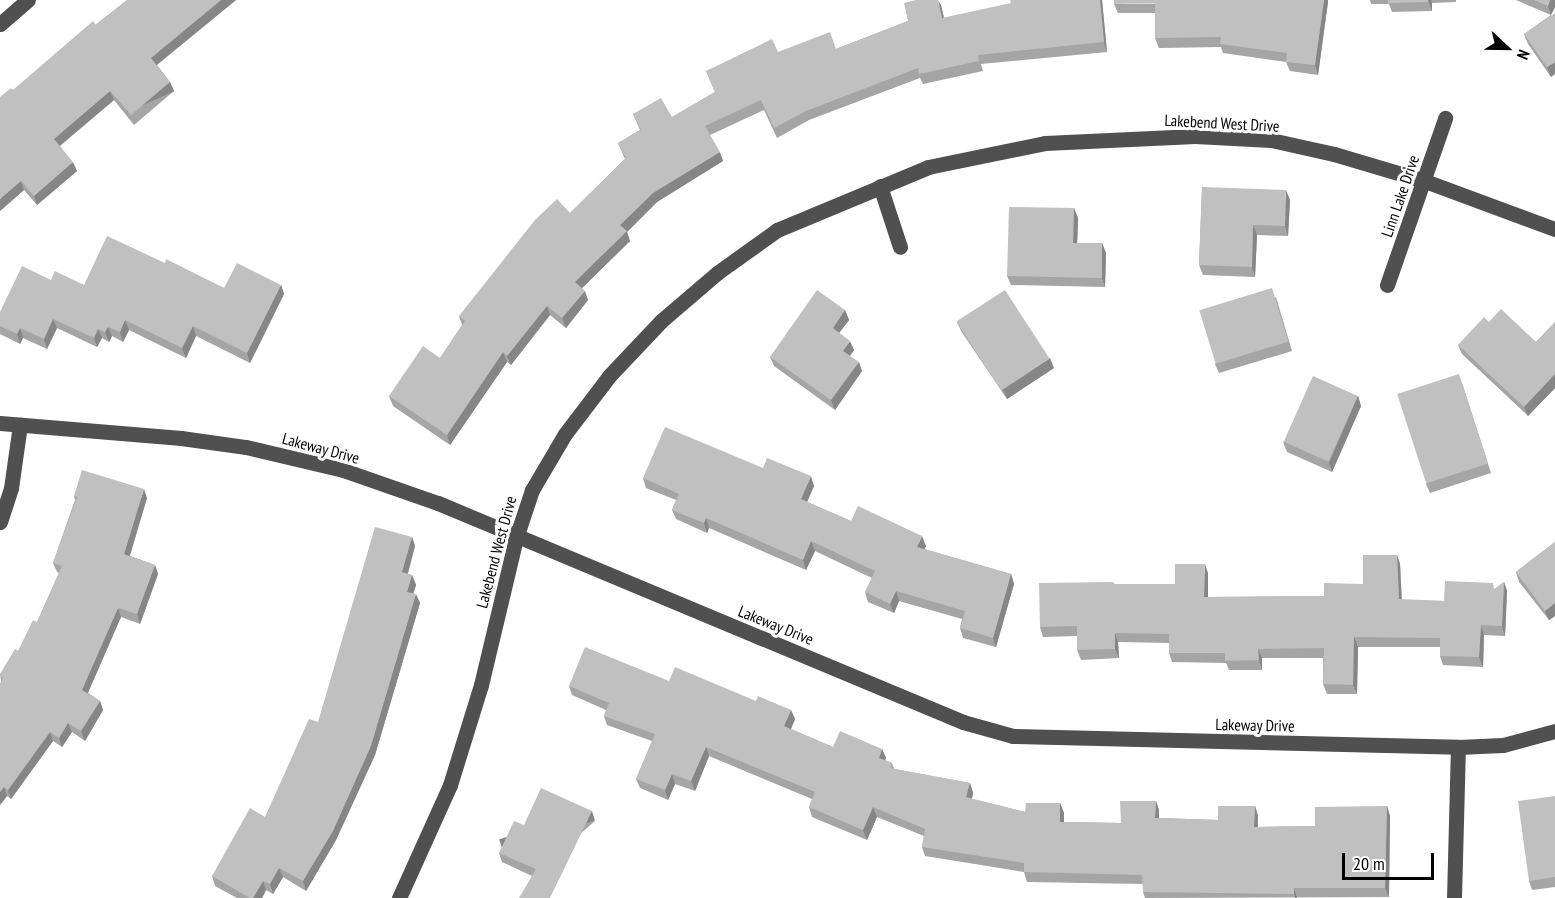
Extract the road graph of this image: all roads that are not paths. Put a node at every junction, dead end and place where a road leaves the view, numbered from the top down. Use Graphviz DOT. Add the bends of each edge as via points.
graph roads {
  1 [pos="28,0"];
  2 [pos="0,24"];
  3 [pos="1445,118"];
  4 [pos="1425,181"];
  5 [pos="880,186"];
  6 [pos="1555,229"];
  7 [pos="900,247"];
  8 [pos="1387,285"];
  9 [pos="0,423"];
  10 [pos="20,425"];
  11 [pos="0,522"];
  12 [pos="516,538"];
  13 [pos="1555,731"];
  14 [pos="1458,747"];
  15 [pos="399,898"];
  16 [pos="1454,898"];
  1 -- 2 [label="street"];
  3 -- 4 [label="street, Linn Lake Drive"];
  4 -- 5 [label="street, Lakebend West Drive" via="1271,140 1195,136 1045,143 928,167"];
  4 -- 6 [label="street, Lakebend West Drive"];
  4 -- 8 [label="street, Linn Lake Drive"];
  5 -- 7 [label="street"];
  5 -- 12 [label="street, Lakebend West Drive" via="777,230 717,273 661,321 610,375 565,434 532,490"];
  9 -- 10 [label="street, Lakeway Drive"];
  10 -- 11 [label="street" via="11,488"];
  10 -- 12 [label="street, Lakeway Drive" via="181,438 343,470 438,503"];
  12 -- 14 [label="street, Lakeway Drive" via="963,722 1013,736"];
  12 -- 15 [label="street, Lakebend West Drive" via="481,685 450,785"];
  13 -- 14 [label="street, Lakeway Drive" via="1503,745"];
  14 -- 16 [label="street"];
}
